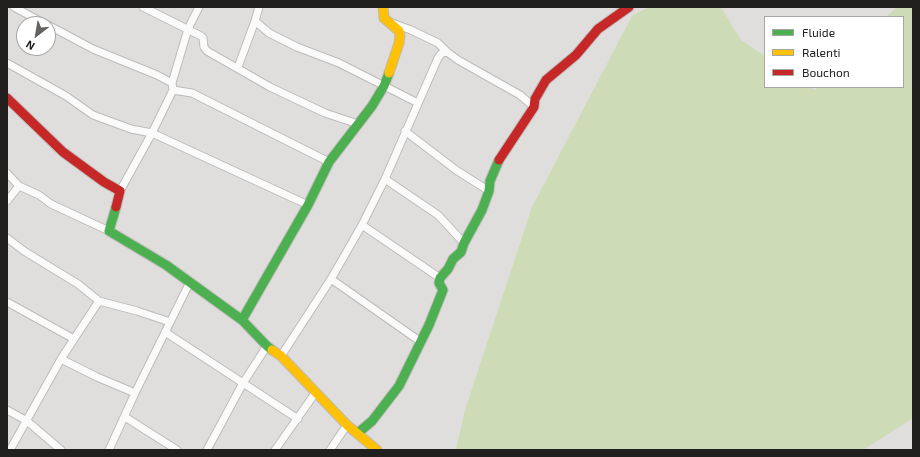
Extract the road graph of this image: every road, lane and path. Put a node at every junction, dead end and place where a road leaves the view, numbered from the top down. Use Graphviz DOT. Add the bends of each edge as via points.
graph roads {
  1 [pos="14,7"];
  2 [pos="143,7"];
  3 [pos="199,7"];
  4 [pos="259,7"];
  5 [pos="383,7"];
  6 [pos="629,7"];
  7 [pos="30,16"];
  8 [pos="254,21"];
  9 [pos="390,23"];
  10 [pos="188,29"];
  11 [pos="56,30"];
  12 [pos="447,52"];
  13 [pos="7,63"];
  14 [pos="238,67"];
  15 [pos="172,86"];
  16 [pos="384,86"];
  17 [pos="7,98"];
  18 [pos="418,103"];
  19 [pos="534,107"];
  20 [pos="358,124"];
  21 [pos="405,131"];
  22 [pos="152,132"];
  23 [pos="329,162"];
  24 [pos="7,173"];
  25 [pos="385,179"];
  26 [pos="19,186"];
  27 [pos="489,190"];
  28 [pos="120,191"];
  29 [pos="7,201"];
  30 [pos="308,205"];
  31 [pos="362,225"];
  32 [pos="109,231"];
  33 [pos="7,238"];
  34 [pos="464,243"];
  35 [pos="440,278"];
  36 [pos="332,279"];
  37 [pos="190,282"];
  38 [pos="99,301"];
  39 [pos="7,302"];
  40 [pos="242,320"];
  41 [pos="170,322"];
  42 [pos="165,332"];
  43 [pos="74,339"];
  44 [pos="421,342"];
  45 [pos="267,346"];
  46 [pos="281,356"];
  47 [pos="61,359"];
  48 [pos="243,384"];
  49 [pos="316,392"];
  50 [pos="135,393"];
  51 [pos="7,410"];
  52 [pos="125,416"];
  53 [pos="298,419"];
  54 [pos="27,421"];
  55 [pos="347,425"];
  56 [pos="358,433"];
  57 [pos="10,450"];
  58 [pos="61,450"];
  59 [pos="109,450"];
  60 [pos="177,450"];
  61 [pos="207,450"];
  62 [pos="275,450"];
  63 [pos="330,450"];
  64 [pos="377,450"];
  1 -- 7 [label="street"];
  2 -- 10 [label="street"];
  3 -- 10 [label="street"];
  4 -- 8 [label="street"];
  5 -- 9 [label="street" via="384,18"];
  6 -- 19 [label="street" via="598,29 576,55 546,80 535,99"];
  8 -- 14 [label="street"];
  8 -- 16 [label="street" via="269,33 339,63"];
  9 -- 12 [label="street" via="438,43"];
  9 -- 16 [label="street" via="399,31 400,36"];
  10 -- 14 [label="street" via="203,38 207,51"];
  10 -- 15 [label="street"];
  11 -- 15 [label="street" via="93,49 157,75"];
  12 -- 18 [label="street" via="438,58"];
  12 -- 19 [label="street" via="520,95"];
  13 -- 22 [label="street" via="66,96 93,115 131,129"];
  14 -- 20 [label="street" via="270,87 325,113"];
  15 -- 22 [label="street"];
  15 -- 23 [label="street"];
  16 -- 18 [label="street"];
  16 -- 20 [label="street"];
  17 -- 28 [label="street" via="64,152"];
  18 -- 21 [label="street"];
  19 -- 27 [label="street" via="499,161"];
  20 -- 23 [label="street"];
  21 -- 25 [label="street"];
  21 -- 27 [label="street" via="469,179"];
  22 -- 28 [label="street"];
  22 -- 30 [label="street"];
  23 -- 30 [label="street"];
  24 -- 26 [label="street"];
  25 -- 31 [label="street"];
  25 -- 34 [label="street" via="438,215"];
  26 -- 29 [label="street"];
  26 -- 32 [label="street"];
  27 -- 34 [label="street" via="482,210"];
  28 -- 32 [label="street"];
  30 -- 40 [label="street"];
  31 -- 35 [label="street"];
  31 -- 36 [label="street"];
  32 -- 37 [label="street"];
  33 -- 38 [label="street" via="78,284"];
  34 -- 35 [label="street" via="461,252"];
  35 -- 44 [label="street" via="439,283 443,290"];
  36 -- 44 [label="street"];
  36 -- 46 [label="street"];
  37 -- 40 [label="street"];
  37 -- 41 [label="street"];
  38 -- 41 [label="street" via="137,310"];
  38 -- 43 [label="street"];
  39 -- 43 [label="street"];
  40 -- 45 [label="street"];
  41 -- 42 [label="street"];
  42 -- 48 [label="street"];
  42 -- 50 [label="street"];
  43 -- 47 [label="street"];
  44 -- 56 [label="street" via="399,386 372,421"];
  45 -- 46 [label="street"];
  45 -- 48 [label="street"];
  46 -- 49 [label="street"];
  47 -- 50 [label="street"];
  47 -- 54 [label="street"];
  48 -- 53 [label="street"];
  48 -- 61 [label="street"];
  49 -- 53 [label="street"];
  49 -- 55 [label="street"];
  50 -- 52 [label="street"];
  51 -- 54 [label="street"];
  52 -- 59 [label="street"];
  52 -- 60 [label="street"];
  53 -- 62 [label="street"];
  54 -- 57 [label="street"];
  54 -- 58 [label="street"];
  55 -- 56 [label="street"];
  55 -- 63 [label="street"];
  56 -- 64 [label="street"];
}
